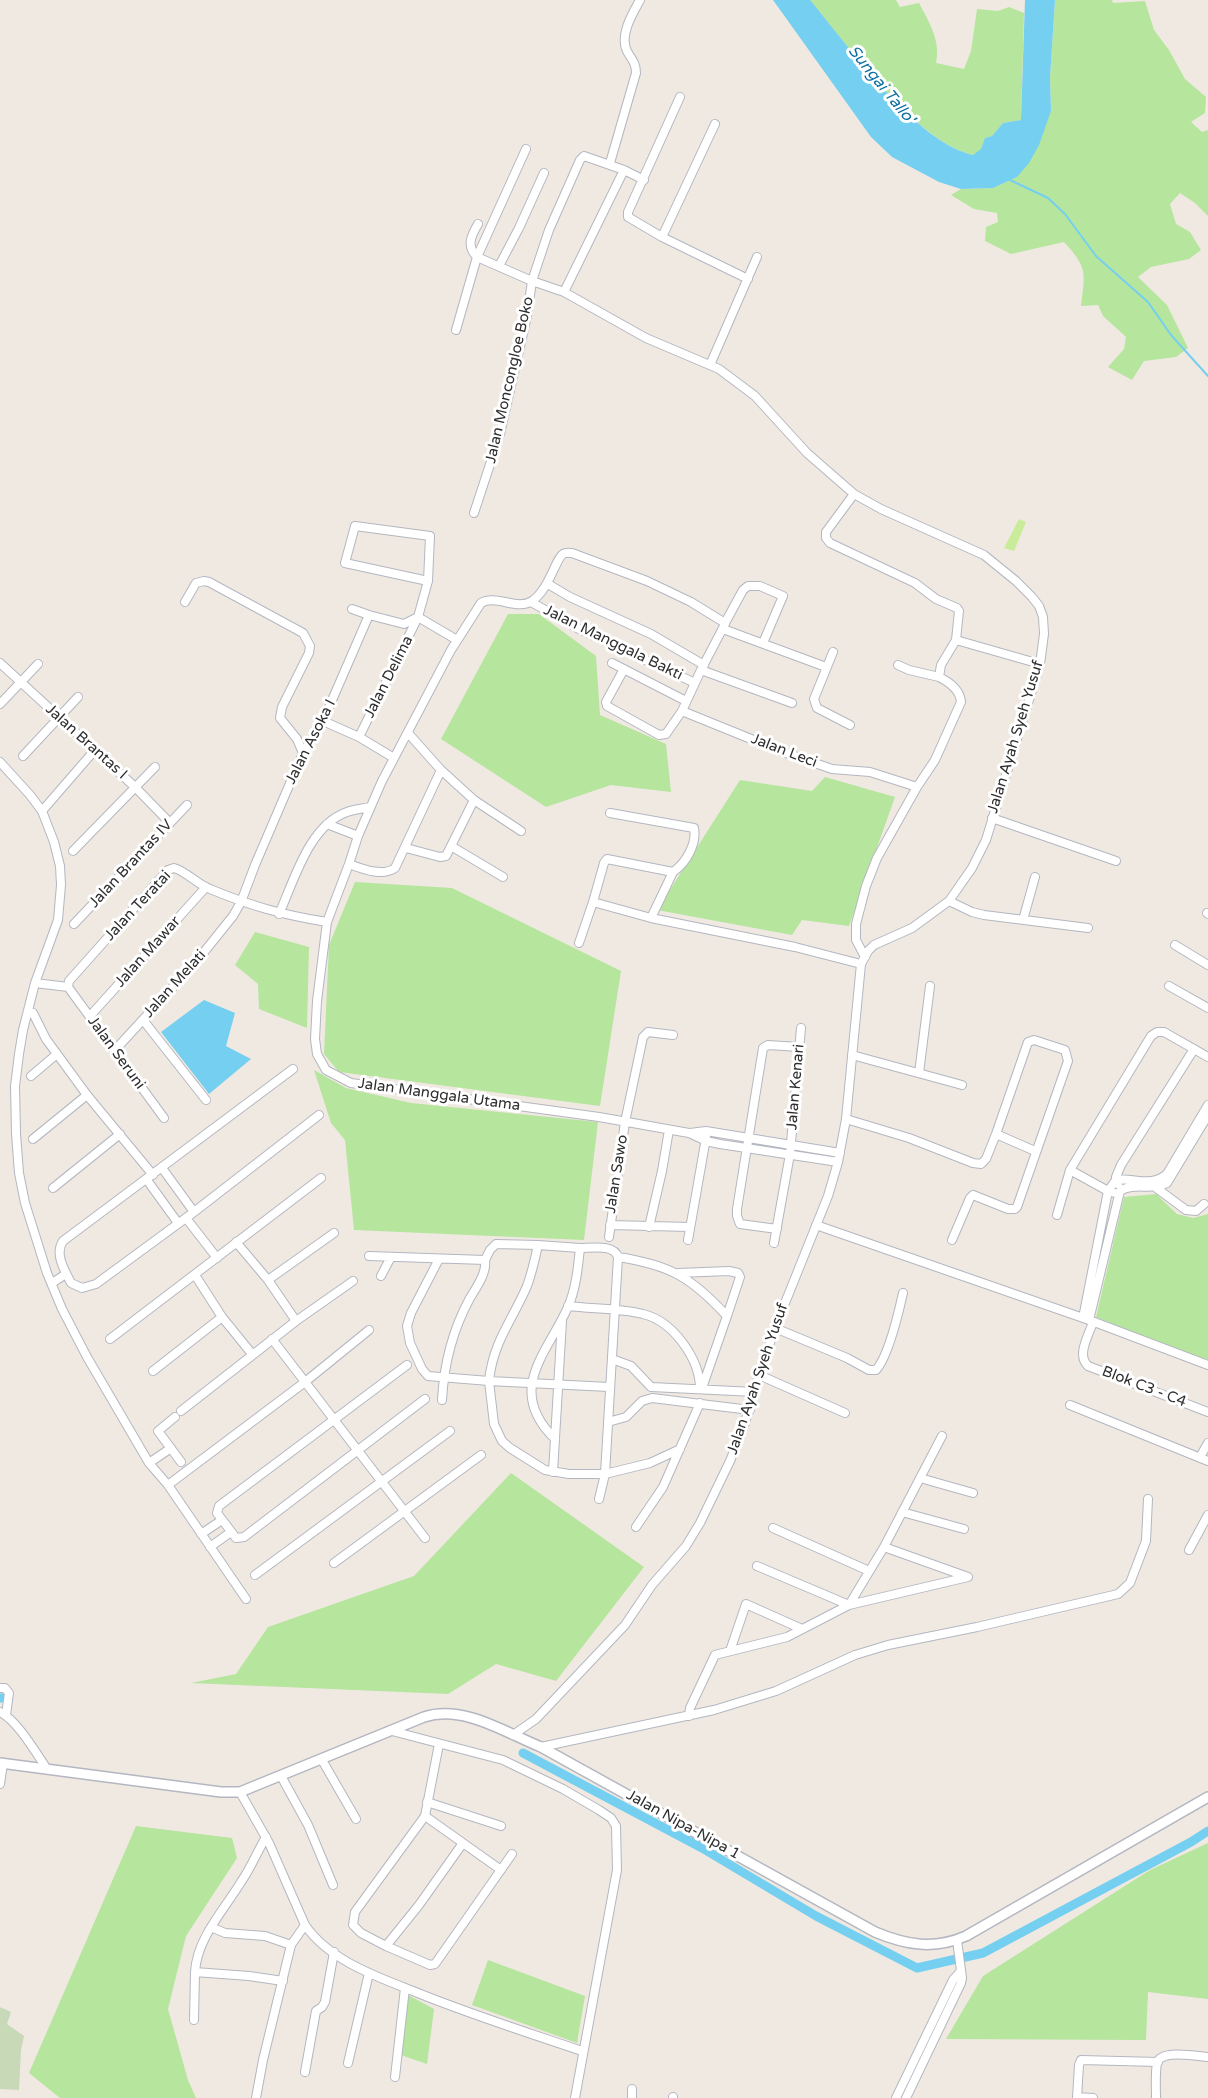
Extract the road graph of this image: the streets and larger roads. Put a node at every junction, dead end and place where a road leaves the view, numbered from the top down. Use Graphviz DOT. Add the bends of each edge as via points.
graph roads {
  1 [pos="640,0"];
  2 [pos="680,97"];
  3 [pos="715,124"];
  4 [pos="526,149"];
  5 [pos="610,164"];
  6 [pos="624,170"];
  7 [pos="544,173"];
  8 [pos="644,180"];
  9 [pos="478,224"];
  10 [pos="662,237"];
  11 [pos="477,257"];
  12 [pos="757,257"];
  13 [pos="499,266"];
  14 [pos="748,279"];
  15 [pos="532,281"];
  16 [pos="564,292"];
  17 [pos="456,330"];
  18 [pos="646,339"];
  19 [pos="710,365"];
  20 [pos="854,494"];
  21 [pos="474,513"];
  22 [pos="428,581"];
  23 [pos="548,584"];
  24 [pos="185,602"];
  25 [pos="531,602"];
  26 [pos="352,609"];
  27 [pos="369,615"];
  28 [pos="418,617"];
  29 [pos="724,626"];
  30 [pos="457,640"];
  31 [pos="956,640"];
  32 [pos="763,643"];
  33 [pos="833,652"];
  34 [pos="0,663"];
  35 [pos="612,663"];
  36 [pos="38,664"];
  37 [pos="1040,664"];
  38 [pos="898,665"];
  39 [pos="702,667"];
  40 [pos="826,668"];
  41 [pos="624,669"];
  42 [pos="939,677"];
  43 [pos="21,682"];
  44 [pos="695,684"];
  45 [pos="78,697"];
  46 [pos="686,701"];
  47 [pos="792,702"];
  48 [pos="0,704"];
  49 [pos="682,711"];
  50 [pos="58,717"];
  51 [pos="323,721"];
  52 [pos="850,725"];
  53 [pos="408,733"];
  54 [pos="359,737"];
  55 [pos="93,751"];
  56 [pos="303,753"];
  57 [pos="23,756"];
  58 [pos="394,758"];
  59 [pos="0,762"];
  60 [pos="155,767"];
  61 [pos="441,770"];
  62 [pos="135,787"];
  63 [pos="916,787"];
  64 [pos="474,800"];
  65 [pos="188,805"];
  66 [pos="370,807"];
  67 [pos="42,811"];
  68 [pos="610,813"];
  69 [pos="992,818"];
  70 [pos="170,823"];
  71 [pos="327,824"];
  72 [pos="521,831"];
  73 [pos="358,836"];
  74 [pos="451,846"];
  75 [pos="406,848"];
  76 [pos="74,851"];
  77 [pos="1116,861"];
  78 [pos="349,864"];
  79 [pos="673,872"];
  80 [pos="503,877"];
  81 [pos="1035,877"];
  82 [pos="206,887"];
  83 [pos="949,901"];
  84 [pos="241,902"];
  85 [pos="593,902"];
  86 [pos="279,914"];
  87 [pos="233,916"];
  88 [pos="651,918"];
  89 [pos="1023,920"];
  90 [pos="327,922"];
  91 [pos="74,924"];
  92 [pos="1088,928"];
  93 [pos="579,943"];
  94 [pos="1175,945"];
  95 [pos="863,960"];
  96 [pos="1208,965"];
  97 [pos="35,983"];
  98 [pos="930,986"];
  99 [pos="1169,986"];
  100 [pos="68,987"];
  101 [pos="1208,1008"];
  102 [pos="33,1013"];
  103 [pos="90,1016"];
  104 [pos="143,1020"];
  105 [pos="801,1028"];
  106 [pos="674,1035"];
  107 [pos="799,1047"];
  108 [pos="1194,1049"];
  109 [pos="115,1050"];
  110 [pos="57,1054"];
  111 [pos="852,1055"];
  112 [pos="1208,1057"];
  113 [pos="292,1069"];
  114 [pos="919,1073"];
  115 [pos="31,1076"];
  116 [pos="962,1085"];
  117 [pos="87,1095"];
  118 [pos="206,1100"];
  119 [pos="1208,1105"];
  120 [pos="319,1115"];
  121 [pos="1208,1115"];
  122 [pos="164,1118"];
  123 [pos="846,1119"];
  124 [pos="625,1122"];
  125 [pos="669,1130"];
  126 [pos="706,1131"];
  127 [pos="689,1133"];
  128 [pos="120,1134"];
  129 [pos="996,1134"];
  130 [pos="749,1138"];
  131 [pos="33,1139"];
  132 [pos="706,1141"];
  133 [pos="791,1145"];
  134 [pos="747,1149"];
  135 [pos="1035,1151"];
  136 [pos="840,1153"];
  137 [pos="790,1154"];
  138 [pos="838,1162"];
  139 [pos="162,1168"];
  140 [pos="1070,1170"];
  141 [pos="150,1177"];
  142 [pos="321,1178"];
  143 [pos="1116,1180"];
  144 [pos="1155,1187"];
  145 [pos="53,1188"];
  146 [pos="1108,1191"];
  147 [pos="1120,1192"];
  148 [pos="1207,1203"];
  149 [pos="194,1212"];
  150 [pos="1057,1215"];
  151 [pos="186,1218"];
  152 [pos="178,1223"];
  153 [pos="610,1225"];
  154 [pos="816,1225"];
  155 [pos="649,1227"];
  156 [pos="690,1227"];
  157 [pos="777,1229"];
  158 [pos="334,1233"];
  159 [pos="609,1238"];
  160 [pos="687,1240"];
  161 [pos="952,1240"];
  162 [pos="236,1242"];
  163 [pos="774,1243"];
  164 [pos="538,1245"];
  165 [pos="580,1248"];
  166 [pos="369,1256"];
  167 [pos="391,1257"];
  168 [pos="618,1257"];
  169 [pos="216,1258"];
  170 [pos="439,1259"];
  171 [pos="485,1260"];
  172 [pos="676,1273"];
  173 [pos="66,1274"];
  174 [pos="195,1275"];
  175 [pos="381,1276"];
  176 [pos="268,1280"];
  177 [pos="353,1281"];
  178 [pos="52,1283"];
  179 [pos="903,1293"];
  180 [pos="568,1306"];
  181 [pos="614,1311"];
  182 [pos="727,1316"];
  183 [pos="222,1317"];
  184 [pos="562,1317"];
  185 [pos="1089,1320"];
  186 [pos="296,1321"];
  187 [pos="775,1328"];
  188 [pos="369,1330"];
  189 [pos="110,1339"];
  190 [pos="272,1339"];
  191 [pos="252,1354"];
  192 [pos="612,1359"];
  193 [pos="407,1365"];
  194 [pos="1208,1365"];
  195 [pos="153,1371"];
  196 [pos="759,1375"];
  197 [pos="443,1378"];
  198 [pos="305,1382"];
  199 [pos="489,1382"];
  200 [pos="531,1384"];
  201 [pos="559,1385"];
  202 [pos="609,1387"];
  203 [pos="701,1388"];
  204 [pos="755,1392"];
  205 [pos="425,1399"];
  206 [pos="442,1400"];
  207 [pos="700,1403"];
  208 [pos="1070,1405"];
  209 [pos="750,1410"];
  210 [pos="1208,1412"];
  211 [pos="845,1413"];
  212 [pos="334,1420"];
  213 [pos="608,1422"];
  214 [pos="450,1431"];
  215 [pos="942,1436"];
  216 [pos="555,1439"];
  217 [pos="1208,1443"];
  218 [pos="171,1448"];
  219 [pos="680,1449"];
  220 [pos="357,1450"];
  221 [pos="481,1455"];
  222 [pos="1204,1459"];
  223 [pos="182,1462"];
  224 [pos="149,1463"];
  225 [pos="554,1472"];
  226 [pos="605,1474"];
  227 [pos="920,1478"];
  228 [pos="381,1481"];
  229 [pos="168,1485"];
  230 [pos="973,1493"];
  231 [pos="599,1499"];
  232 [pos="1148,1499"];
  233 [pos="404,1511"];
  234 [pos="902,1512"];
  235 [pos="1208,1515"];
  236 [pos="222,1520"];
  237 [pos="636,1527"];
  238 [pos="773,1528"];
  239 [pos="964,1529"];
  240 [pos="231,1532"];
  241 [pos="201,1534"];
  242 [pos="425,1538"];
  243 [pos="884,1546"];
  244 [pos="210,1547"];
  245 [pos="1190,1550"];
  246 [pos="334,1563"];
  247 [pos="757,1566"];
  248 [pos="869,1571"];
  249 [pos="255,1575"];
  250 [pos="246,1599"];
  251 [pos="849,1605"];
  252 [pos="802,1629"];
  253 [pos="730,1651"];
  254 [pos="0,1688"];
  255 [pos="3,1714"];
  256 [pos="689,1716"];
  257 [pos="392,1731"];
  258 [pos="513,1734"];
  259 [pos="439,1744"];
  260 [pos="541,1747"];
  261 [pos="322,1760"];
  262 [pos="2,1763"];
  263 [pos="47,1769"];
  264 [pos="281,1776"];
  265 [pos="0,1784"];
  266 [pos="240,1792"];
  267 [pos="1208,1797"];
  268 [pos="427,1802"];
  269 [pos="425,1816"];
  270 [pos="356,1819"];
  271 [pos="501,1826"];
  272 [pos="266,1837"];
  273 [pos="463,1843"];
  274 [pos="512,1854"];
  275 [pos="501,1870"];
  276 [pos="333,1885"];
  277 [pos="305,1925"];
  278 [pos="211,1927"];
  279 [pos="957,1940"];
  280 [pos="291,1946"];
  281 [pos="386,1946"];
  282 [pos="334,1952"];
  283 [pos="960,1969"];
  284 [pos="195,1972"];
  285 [pos="369,1973"];
  286 [pos="283,1981"];
  287 [pos="405,1988"];
  288 [pos="194,2020"];
  289 [pos="582,2051"];
  290 [pos="1208,2056"];
  291 [pos="1158,2062"];
  292 [pos="348,2064"];
  293 [pos="305,2072"];
  294 [pos="395,2077"];
  295 [pos="632,2089"];
  296 [pos="1077,2097"];
  297 [pos="256,2098"];
  298 [pos="575,2098"];
  299 [pos="632,2098"];
  300 [pos="896,2098"];
  301 [pos="906,2098"];
  302 [pos="1094,2098"];
  303 [pos="1156,2098"];
  1 -- 5 [label="street" via="630,19 625,44 636,73"];
  2 -- 8 [label="street"];
  3 -- 10 [label="street"];
  4 -- 11 [label="street"];
  5 -- 6 [label="street, Jalan Moncongloe Boko"];
  5 -- 15 [label="street, Jalan Moncongloe Boko" via="581,157"];
  6 -- 8 [label="street, Jalan Moncongloe Boko"];
  6 -- 16 [label="street"];
  7 -- 13 [label="street"];
  8 -- 10 [label="street" via="628,217"];
  9 -- 11 [label="street" via="470,243"];
  10 -- 14 [label="street"];
  11 -- 13 [label="street, Jalan Moncongloe Boko"];
  11 -- 17 [label="street"];
  12 -- 14 [label="street"];
  13 -- 15 [label="street, Jalan Moncongloe Boko"];
  14 -- 19 [label="street"];
  15 -- 16 [label="street, Jalan Moncongloe Boko"];
  15 -- 21 [label="street, Jalan Moncongloe Boko" via="500,434"];
  16 -- 18 [label="street, Jalan Moncongloe Boko"];
  18 -- 19 [label="street, Jalan Ayah Syeh Yusuf"];
  19 -- 20 [label="street, Jalan Ayah Syeh Yusuf" via="755,396 821,467"];
  20 -- 31 [label="street" via="826,532 826,538 957,608"];
  20 -- 37 [label="street, Jalan Ayah Syeh Yusuf" via="984,555 1016,581 1039,606 1043,618"];
  22 -- 22 [label="street, Jalan Delima" via="430,536 355,526 345,563"];
  22 -- 28 [label="street, Jalan Delima"];
  23 -- 25 [label="street"];
  23 -- 29 [label="street" via="560,557 572,554 647,581 691,602"];
  23 -- 39 [label="street" via="651,634"];
  24 -- 56 [label="street" via="196,583 209,582 303,633 309,652 280,718"];
  25 -- 30 [label="street, Jalan Manggala Utama" via="481,603"];
  25 -- 44 [label="street, Jalan Manggala Bakti"];
  26 -- 27 [label="street"];
  27 -- 28 [label="street" via="404,624"];
  27 -- 51 [label="street, Jalan Asoka I"];
  28 -- 30 [label="street"];
  28 -- 54 [label="street, Jalan Delima"];
  29 -- 32 [label="street"];
  29 -- 32 [label="street" via="743,590 760,586 787,598"];
  29 -- 39 [label="street"];
  30 -- 53 [label="street, Jalan Manggala Utama"];
  31 -- 37 [label="street"];
  31 -- 42 [label="street" via="941,665"];
  32 -- 40 [label="street"];
  33 -- 40 [label="street"];
  34 -- 43 [label="street, Jalan Brantas I"];
  35 -- 41 [label="street"];
  36 -- 43 [label="street"];
  37 -- 69 [label="street, Jalan Ayah Syeh Yusuf"];
  38 -- 42 [label="street"];
  39 -- 44 [label="street"];
  39 -- 47 [label="street"];
  40 -- 52 [label="street" via="814,704"];
  41 -- 46 [label="street"];
  41 -- 49 [label="street" via="607,706 659,735 666,734"];
  42 -- 63 [label="street, Jalan Ayah Syeh Yusuf" via="955,688 961,702 935,760"];
  43 -- 48 [label="street"];
  43 -- 50 [label="street, Jalan Brantas I"];
  44 -- 46 [label="street"];
  45 -- 50 [label="street"];
  46 -- 49 [label="street"];
  49 -- 63 [label="street, Jalan Leci" via="832,769 870,772"];
  50 -- 55 [label="street, Jalan Brantas I"];
  50 -- 57 [label="street"];
  51 -- 54 [label="street"];
  51 -- 56 [label="street, Jalan Asoka I"];
  53 -- 58 [label="street, Jalan Manggala Utama"];
  53 -- 61 [label="street"];
  54 -- 58 [label="street"];
  55 -- 62 [label="street, Jalan Brantas I"];
  55 -- 67 [label="street"];
  56 -- 84 [label="street, Jalan Asoka I"];
  58 -- 66 [label="street, Jalan Manggala Utama"];
  59 -- 67 [label="street"];
  60 -- 62 [label="street"];
  61 -- 64 [label="street"];
  61 -- 75 [label="street"];
  62 -- 70 [label="street, Jalan Brantas I"];
  62 -- 76 [label="street"];
  63 -- 95 [label="street, Jalan Ayah Syeh Yusuf" via="866,886 856,924 856,940"];
  64 -- 72 [label="street"];
  64 -- 74 [label="street"];
  65 -- 70 [label="street, Jalan Brantas IV"];
  66 -- 71 [label="street" via="347,812"];
  66 -- 73 [label="street, Jalan Manggala Utama"];
  67 -- 97 [label="street" via="54,842 61,885 58,920"];
  68 -- 79 [label="street" via="693,828 695,838 683,865"];
  69 -- 77 [label="street"];
  69 -- 83 [label="street, Jalan Ayah Syeh Yusuf" via="972,868"];
  70 -- 91 [label="street, Jalan Brantas IV"];
  71 -- 73 [label="street"];
  71 -- 86 [label="street" via="314,840"];
  73 -- 78 [label="street, Jalan Manggala Utama"];
  74 -- 75 [label="street" via="443,857"];
  74 -- 80 [label="street"];
  75 -- 78 [label="street" via="391,871 369,871"];
  78 -- 90 [label="street, Jalan Manggala Utama"];
  79 -- 85 [label="street" via="607,859"];
  79 -- 88 [label="street"];
  81 -- 89 [label="street"];
  82 -- 84 [label="street, Jalan Teratai"];
  82 -- 100 [label="street, Jalan Teratai" via="179,869 168,870 69,981"];
  82 -- 103 [label="street, Jalan Mawar"];
  83 -- 89 [label="street" via="972,912"];
  83 -- 95 [label="street, Jalan Ayah Syeh Yusuf" via="912,928 874,945"];
  84 -- 86 [label="street, Jalan Teratai"];
  84 -- 87 [label="street, Jalan Asoka I"];
  85 -- 88 [label="street"];
  85 -- 93 [label="street"];
  86 -- 90 [label="street, Jalan Teratai"];
  87 -- 104 [label="street, Jalan Melati"];
  88 -- 95 [label="street"];
  89 -- 92 [label="street"];
  90 -- 124 [label="street, Jalan Manggala Utama" via="315,1039 319,1060 326,1070 351,1083 372,1087"];
  94 -- 96 [label="street"];
  95 -- 111 [label="street, Jalan Ayah Syeh Yusuf"];
  97 -- 100 [label="street"];
  97 -- 178 [label="street" via="19,1054 16,1134 25,1203"];
  98 -- 114 [label="street"];
  99 -- 101 [label="street"];
  100 -- 103 [label="street, Jalan Seruni"];
  102 -- 110 [label="street"];
  103 -- 109 [label="street, Jalan Seruni"];
  104 -- 109 [label="street, Jalan Melati"];
  104 -- 118 [label="street"];
  105 -- 107 [label="street, Jalan Kenari"];
  106 -- 124 [label="street, Jalan Sawo" via="648,1032 643,1037"];
  107 -- 130 [label="street" via="763,1048"];
  107 -- 133 [label="street, Jalan Kenari"];
  108 -- 112 [label="street"];
  108 -- 140 [label="street" via="1164,1032 1151,1036"];
  108 -- 143 [label="street" via="1121,1165"];
  109 -- 122 [label="street, Jalan Seruni"];
  110 -- 115 [label="street"];
  110 -- 117 [label="street"];
  111 -- 114 [label="street"];
  111 -- 123 [label="street, Jalan Ayah Syeh Yusuf"];
  113 -- 139 [label="street"];
  114 -- 116 [label="street"];
  117 -- 128 [label="street"];
  117 -- 131 [label="street"];
  119 -- 143 [label="street" via="1162,1179"];
  120 -- 149 [label="street"];
  121 -- 144 [label="street" via="1167,1183"];
  123 -- 129 [label="street" via="977,1164 986,1159"];
  123 -- 136 [label="street, Jalan Ayah Syeh Yusuf"];
  124 -- 125 [label="street, Jalan Manggala Utama"];
  124 -- 153 [label="street, Jalan Sawo"];
  125 -- 127 [label="street, Jalan Manggala Utama"];
  125 -- 155 [label="street"];
  126 -- 127 [label="street"];
  126 -- 130 [label="street"];
  126 -- 132 [label="street"];
  127 -- 132 [label="street, Jalan Manggala Utama"];
  128 -- 141 [label="street"];
  128 -- 145 [label="street"];
  129 -- 135 [label="street"];
  129 -- 135 [label="street" via="1028,1042 1034,1040 1065,1050 1068,1061"];
  130 -- 133 [label="street"];
  130 -- 134 [label="street"];
  132 -- 134 [label="street, Jalan Manggala Utama"];
  132 -- 156 [label="street"];
  133 -- 136 [label="street"];
  133 -- 137 [label="street, Jalan Kenari"];
  134 -- 137 [label="street, Jalan Manggala Utama"];
  134 -- 157 [label="street" via="737,1209 739,1223"];
  135 -- 161 [label="street" via="1015,1209 973,1196"];
  136 -- 138 [label="street, Jalan Ayah Syeh Yusuf"];
  137 -- 138 [label="street, Jalan Manggala Utama"];
  137 -- 157 [label="street, Jalan Kenari"];
  138 -- 154 [label="street, Jalan Ayah Syeh Yusuf"];
  139 -- 141 [label="street"];
  139 -- 149 [label="street"];
  140 -- 146 [label="street"];
  140 -- 150 [label="street"];
  141 -- 152 [label="street"];
  141 -- 173 [label="street" via="63,1241 59,1253"];
  142 -- 162 [label="street"];
  143 -- 146 [label="street"];
  143 -- 147 [label="street"];
  144 -- 147 [label="street"];
  144 -- 148 [label="street" via="1186,1210 1196,1211"];
  146 -- 147 [label="street"];
  146 -- 185 [label="street"];
  147 -- 185 [label="street"];
  149 -- 151 [label="street"];
  151 -- 152 [label="street"];
  151 -- 169 [label="street"];
  152 -- 173 [label="street" via="96,1284 87,1288 75,1286"];
  153 -- 155 [label="street"];
  153 -- 159 [label="street, Jalan Sawo"];
  154 -- 185 [label="street"];
  154 -- 187 [label="street, Jalan Ayah Syeh Yusuf"];
  155 -- 156 [label="street"];
  156 -- 160 [label="street"];
  157 -- 163 [label="street, Jalan Kenari"];
  158 -- 176 [label="street"];
  162 -- 169 [label="street"];
  162 -- 176 [label="street"];
  164 -- 165 [label="street"];
  164 -- 171 [label="street" via="496,1244"];
  164 -- 199 [label="street" via="530,1279 502,1332 490,1366"];
  165 -- 168 [label="street" via="612,1249"];
  165 -- 180 [label="street"];
  166 -- 167 [label="street"];
  167 -- 170 [label="street"];
  167 -- 175 [label="street"];
  168 -- 172 [label="street"];
  168 -- 181 [label="street"];
  169 -- 174 [label="street"];
  170 -- 171 [label="street"];
  170 -- 197 [label="street" via="411,1313 406,1332 424,1372"];
  171 -- 197 [label="street" via="481,1278 454,1329"];
  172 -- 182 [label="street" via="700,1288"];
  172 -- 182 [label="street" via="738,1273"];
  173 -- 178 [label="street"];
  174 -- 183 [label="street"];
  174 -- 189 [label="street"];
  176 -- 186 [label="street"];
  177 -- 186 [label="street"];
  178 -- 224 [label="street" via="87,1357"];
  179 -- 187 [label="street" via="893,1332 876,1370"];
  180 -- 181 [label="street"];
  180 -- 184 [label="street"];
  181 -- 192 [label="street"];
  181 -- 203 [label="street" via="644,1314 666,1327 687,1348"];
  182 -- 203 [label="street"];
  183 -- 191 [label="street"];
  183 -- 195 [label="street"];
  184 -- 200 [label="street"];
  184 -- 201 [label="street"];
  185 -- 194 [label="street"];
  185 -- 210 [label="street, Blok C3 - C4" via="1082,1359 1088,1366"];
  186 -- 190 [label="street"];
  187 -- 196 [label="street, Jalan Ayah Syeh Yusuf"];
  188 -- 198 [label="street"];
  190 -- 191 [label="street"];
  190 -- 198 [label="street"];
  191 -- 218 [label="street" via="158,1431"];
  192 -- 202 [label="street"];
  192 -- 203 [label="street" via="632,1366 651,1387"];
  193 -- 212 [label="street"];
  196 -- 204 [label="street, Jalan Ayah Syeh Yusuf"];
  196 -- 211 [label="street"];
  197 -- 199 [label="street"];
  197 -- 206 [label="street"];
  198 -- 212 [label="street"];
  198 -- 229 [label="street"];
  199 -- 200 [label="street"];
  199 -- 225 [label="street" via="494,1424 502,1441"];
  200 -- 201 [label="street"];
  200 -- 216 [label="street" via="537,1412 544,1428"];
  201 -- 202 [label="street"];
  201 -- 216 [label="street"];
  202 -- 213 [label="street"];
  203 -- 204 [label="street"];
  204 -- 209 [label="street, Jalan Ayah Syeh Yusuf"];
  205 -- 220 [label="street"];
  207 -- 209 [label="street"];
  207 -- 213 [label="street" via="646,1398 626,1417"];
  207 -- 219 [label="street"];
  208 -- 222 [label="street"];
  209 -- 258 [label="street, Jalan Ayah Syeh Yusuf" via="730,1461 686,1546 619,1632 536,1719"];
  212 -- 220 [label="street"];
  212 -- 236 [label="street" via="219,1506 216,1513"];
  213 -- 226 [label="street"];
  214 -- 228 [label="street"];
  215 -- 227 [label="street"];
  216 -- 225 [label="street"];
  217 -- 222 [label="street"];
  218 -- 223 [label="street"];
  218 -- 224 [label="street"];
  219 -- 226 [label="street" via="650,1463"];
  219 -- 237 [label="street" via="663,1487"];
  220 -- 228 [label="street"];
  220 -- 240 [label="street" via="244,1537 236,1538"];
  221 -- 233 [label="street"];
  224 -- 229 [label="street"];
  225 -- 226 [label="street"];
  226 -- 231 [label="street"];
  227 -- 230 [label="street"];
  227 -- 234 [label="street"];
  228 -- 233 [label="street"];
  228 -- 249 [label="street"];
  229 -- 241 [label="street"];
  232 -- 256 [label="street" via="1146,1541 1130,1583 1118,1594 888,1645 855,1655 776,1690"];
  233 -- 242 [label="street"];
  233 -- 246 [label="street"];
  234 -- 239 [label="street"];
  234 -- 243 [label="street"];
  235 -- 245 [label="street"];
  236 -- 240 [label="street"];
  236 -- 241 [label="street"];
  238 -- 248 [label="street"];
  240 -- 244 [label="street"];
  241 -- 244 [label="street"];
  243 -- 248 [label="street"];
  243 -- 251 [label="street" via="968,1577"];
  244 -- 250 [label="street"];
  247 -- 251 [label="street"];
  248 -- 251 [label="street"];
  251 -- 252 [label="street"];
  252 -- 253 [label="street" via="787,1637"];
  252 -- 253 [label="street" via="746,1604"];
  253 -- 256 [label="street" via="715,1655"];
  254 -- 255 [label="street" via="9,1693"];
  255 -- 263 [label="street"];
  256 -- 260 [label="street"];
  257 -- 258 [label="street, Jalan Nipa-Nipa 1" via="424,1717 453,1713"];
  257 -- 259 [label="street"];
  257 -- 261 [label="street, Jalan Nipa-Nipa 1"];
  258 -- 260 [label="street, Jalan Nipa-Nipa 1"];
  259 -- 268 [label="street"];
  259 -- 289 [label="street" via="520,1767 599,1810 616,1826 617,1870"];
  260 -- 279 [label="street, Jalan Nipa-Nipa 1" via="874,1932 913,1944"];
  261 -- 264 [label="street, Jalan Nipa-Nipa 1"];
  261 -- 270 [label="street"];
  262 -- 263 [label="street, Jalan Nipa-Nipa 1"];
  262 -- 265 [label="street"];
  263 -- 266 [label="street, Jalan Nipa-Nipa 1"];
  264 -- 266 [label="street, Jalan Nipa-Nipa 1"];
  264 -- 276 [label="street" via="308,1825"];
  266 -- 272 [label="street"];
  267 -- 279 [label="street, Jalan Nipa-Nipa 1"];
  268 -- 269 [label="street"];
  268 -- 271 [label="street"];
  269 -- 273 [label="street"];
  269 -- 281 [label="street" via="353,1919 361,1933"];
  272 -- 277 [label="street"];
  272 -- 278 [label="street"];
  273 -- 275 [label="street"];
  273 -- 281 [label="street"];
  274 -- 275 [label="street"];
  275 -- 281 [label="street" via="435,1964"];
  277 -- 280 [label="street"];
  277 -- 282 [label="street"];
  278 -- 280 [label="street" via="225,1933 265,1936"];
  278 -- 284 [label="street"];
  279 -- 283 [label="street"];
  280 -- 286 [label="street"];
  282 -- 285 [label="street"];
  282 -- 293 [label="street" via="325,2002 316,2011"];
  283 -- 300 [label="street"];
  283 -- 301 [label="street" via="958,1991"];
  284 -- 286 [label="street"];
  284 -- 288 [label="street"];
  285 -- 287 [label="street"];
  285 -- 292 [label="street"];
  286 -- 297 [label="street"];
  287 -- 289 [label="street"];
  287 -- 294 [label="street"];
  289 -- 298 [label="street"];
  290 -- 291 [label="street" via="1170,2054"];
  291 -- 296 [label="street" via="1081,2060"];
  291 -- 303 [label="street"];
  295 -- 299 [label="street"];
  296 -- 302 [label="street"];
}
